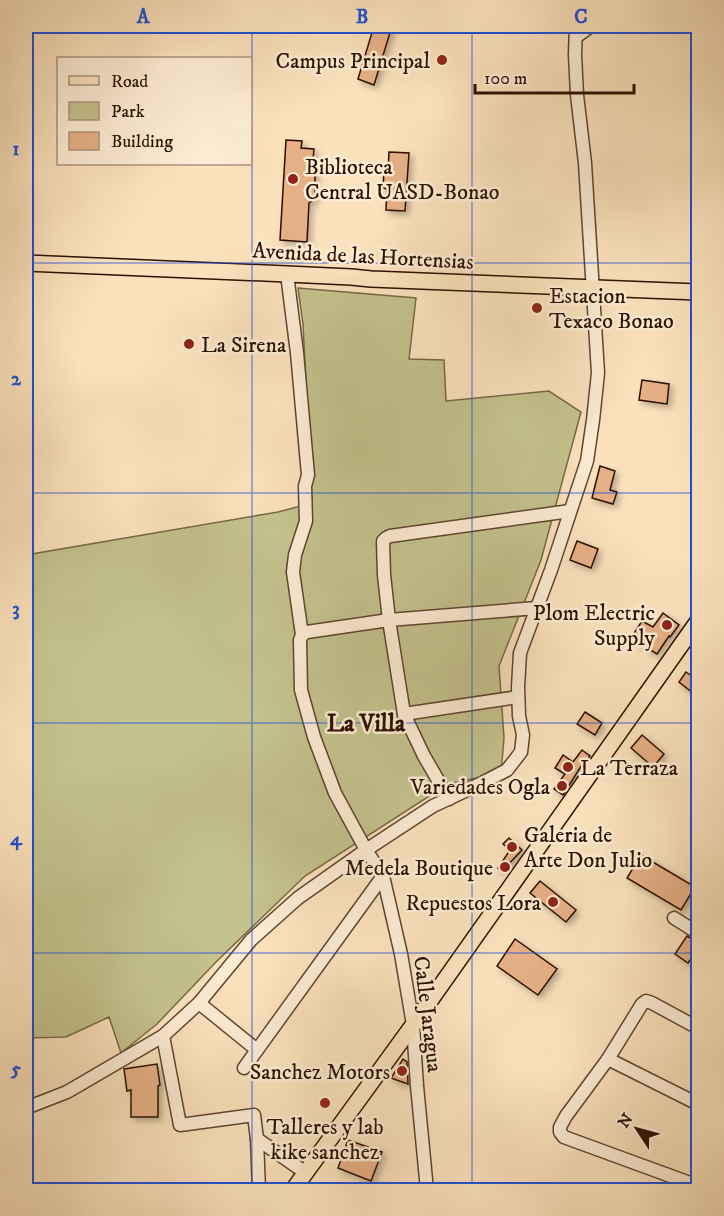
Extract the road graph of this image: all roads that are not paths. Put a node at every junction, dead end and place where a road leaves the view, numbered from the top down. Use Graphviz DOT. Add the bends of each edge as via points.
graph roads {
  1 [pos="591,26"];
  2 [pos="576,32"];
  3 [pos="26,263"];
  4 [pos="287,274"];
  5 [pos="592,288"];
  6 [pos="699,292"];
  7 [pos="570,511"];
  8 [pos="537,608"];
  9 [pos="389,620"];
  10 [pos="699,621"];
  11 [pos="302,635"];
  12 [pos="518,696"];
  13 [pos="404,714"];
  14 [pos="448,798"];
  15 [pos="366,850"];
  16 [pos="383,876"];
  17 [pos="674,918"];
  18 [pos="699,933"];
  19 [pos="199,1003"];
  20 [pos="413,1025"];
  21 [pos="699,1028"];
  22 [pos="163,1036"];
  23 [pos="257,1050"];
  24 [pos="608,1059"];
  25 [pos="244,1068"];
  26 [pos="699,1104"];
  27 [pos="26,1108"];
  28 [pos="257,1139"];
  29 [pos="306,1173"];
  30 [pos="699,1186"];
  31 [pos="259,1191"];
  32 [pos="293,1191"];
  33 [pos="427,1191"];
  1 -- 2 [label="street"];
  2 -- 5 [label="street"];
  3 -- 4 [label="main road, Avenida de las Hortensias"];
  4 -- 5 [label="main road, Avenida de las Hortensias"];
  4 -- 11 [label="street, Calle Jaragua" via="308,475 306,521 293,572"];
  5 -- 6 [label="main road, Avenida de las Hortensias"];
  5 -- 7 [label="street" via="598,373 595,408 587,461"];
  7 -- 8 [label="street"];
  7 -- 9 [label="street" via="386,538 382,545"];
  8 -- 9 [label="street"];
  8 -- 12 [label="street" via="520,653"];
  9 -- 11 [label="street"];
  9 -- 13 [label="street"];
  10 -- 20 [label="main road"];
  11 -- 15 [label="street, Calle Jaragua" via="301,690 314,737 335,793"];
  12 -- 13 [label="street"];
  12 -- 14 [label="street" via="521,752 507,770"];
  13 -- 14 [label="street"];
  14 -- 15 [label="street"];
  15 -- 16 [label="street, Calle Jaragua"];
  15 -- 19 [label="street" via="298,898 251,940"];
  16 -- 20 [label="street, Calle Jaragua"];
  16 -- 23 [label="street"];
  17 -- 18 [label="street"];
  19 -- 22 [label="street"];
  19 -- 23 [label="street"];
  20 -- 29 [label="main road"];
  20 -- 33 [label="street, Calle Jaragua"];
  21 -- 24 [label="street" via="646,1001"];
  22 -- 27 [label="street" via="68,1092"];
  22 -- 28 [label="street" via="180,1125 254,1115"];
  23 -- 25 [label="street"];
  24 -- 26 [label="street"];
  24 -- 30 [label="street" via="566,1116 560,1132 564,1137"];
  28 -- 29 [label="street"];
  28 -- 31 [label="street"];
  29 -- 32 [label="main road"];
}
